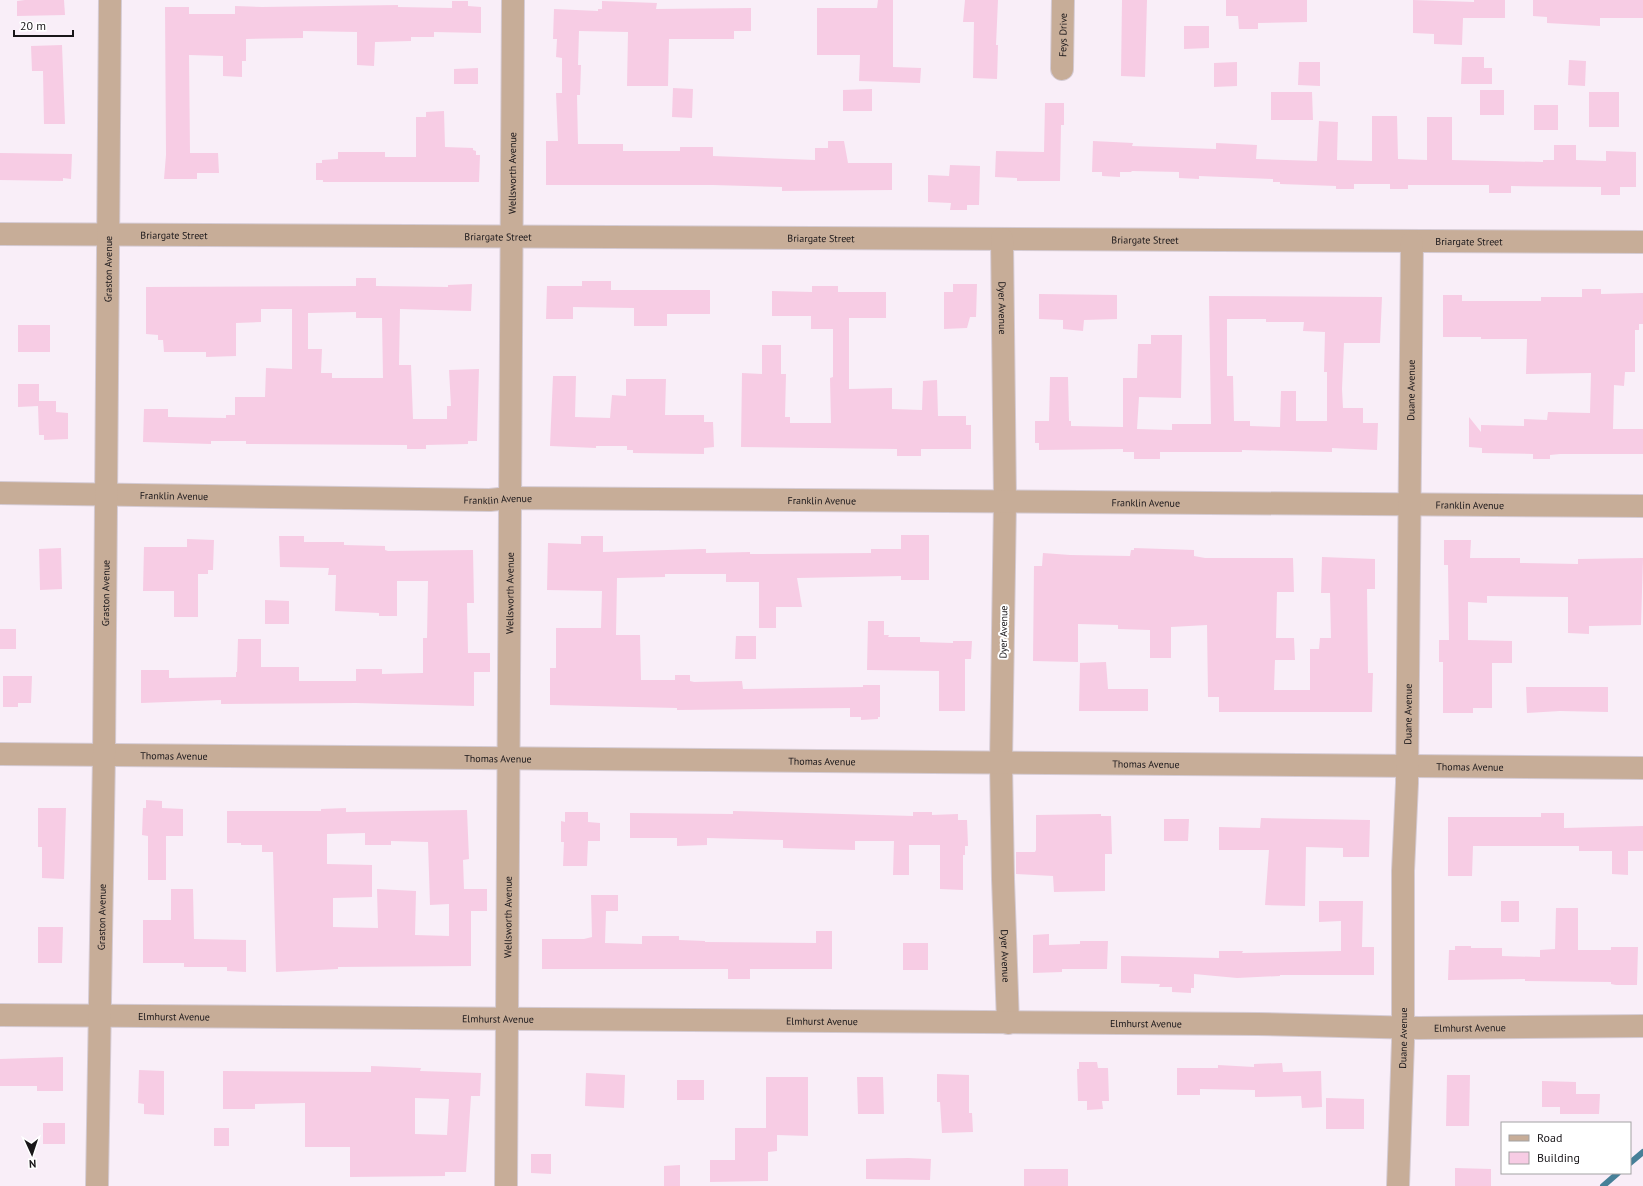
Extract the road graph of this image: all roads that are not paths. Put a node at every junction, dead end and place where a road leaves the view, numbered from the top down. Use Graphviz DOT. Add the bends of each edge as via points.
graph roads {
  1 [pos="110,0"];
  2 [pos="513,0"];
  3 [pos="1063,0"];
  4 [pos="1062,69"];
  5 [pos="0,234"];
  6 [pos="108,234"];
  7 [pos="511,237"];
  8 [pos="1002,240"];
  9 [pos="1412,242"];
  10 [pos="1643,242"];
  11 [pos="0,493"];
  12 [pos="106,493"];
  13 [pos="509,498"];
  14 [pos="1005,501"];
  15 [pos="1410,505"];
  16 [pos="1643,506"];
  17 [pos="0,754"];
  18 [pos="104,755"];
  19 [pos="507,760"];
  20 [pos="1001,763"];
  21 [pos="1406,766"];
  22 [pos="1643,768"];
  23 [pos="0,1015"];
  24 [pos="100,1016"];
  25 [pos="507,1019"];
  26 [pos="1008,1024"];
  27 [pos="1643,1026"];
  28 [pos="1402,1027"];
  29 [pos="97,1186"];
  30 [pos="506,1186"];
  31 [pos="1398,1186"];
  1 -- 6 [label="street, Graston Avenue"];
  2 -- 7 [label="street, Wellsworth Avenue"];
  3 -- 4 [label="street, Feys Drive"];
  5 -- 6 [label="street, Briargate Street"];
  6 -- 7 [label="street, Briargate Street"];
  6 -- 12 [label="street, Graston Avenue"];
  7 -- 8 [label="street, Briargate Street"];
  7 -- 13 [label="street, Wellsworth Avenue"];
  8 -- 9 [label="street, Briargate Street"];
  8 -- 14 [label="street, Dyer Avenue"];
  9 -- 10 [label="street, Briargate Street"];
  9 -- 15 [label="street, Duane Avenue"];
  11 -- 12 [label="street, Franklin Avenue"];
  12 -- 13 [label="street, Franklin Avenue" via="490,500"];
  12 -- 18 [label="street, Graston Avenue"];
  13 -- 14 [label="street, Franklin Avenue"];
  13 -- 19 [label="street, Wellsworth Avenue"];
  14 -- 15 [label="street, Franklin Avenue"];
  14 -- 20 [label="street, Dyer Avenue"];
  15 -- 16 [label="street, Franklin Avenue"];
  15 -- 21 [label="street, Duane Avenue"];
  17 -- 18 [label="street, Thomas Avenue"];
  18 -- 19 [label="street, Thomas Avenue"];
  18 -- 24 [label="street, Graston Avenue"];
  19 -- 20 [label="street, Thomas Avenue"];
  19 -- 25 [label="street, Wellsworth Avenue"];
  20 -- 21 [label="street, Thomas Avenue"];
  20 -- 26 [label="street, Dyer Avenue"];
  21 -- 22 [label="street, Thomas Avenue"];
  21 -- 28 [label="street, Duane Avenue"];
  23 -- 24 [label="street, Elmhurst Avenue"];
  24 -- 25 [label="street, Elmhurst Avenue"];
  24 -- 29 [label="street, Graston Avenue"];
  25 -- 26 [label="street, Elmhurst Avenue"];
  25 -- 30 [label="street, Wellsworth Avenue"];
  26 -- 28 [label="street, Elmhurst Avenue"];
  27 -- 28 [label="street, Elmhurst Avenue"];
  28 -- 31 [label="street, Duane Avenue"];
}
